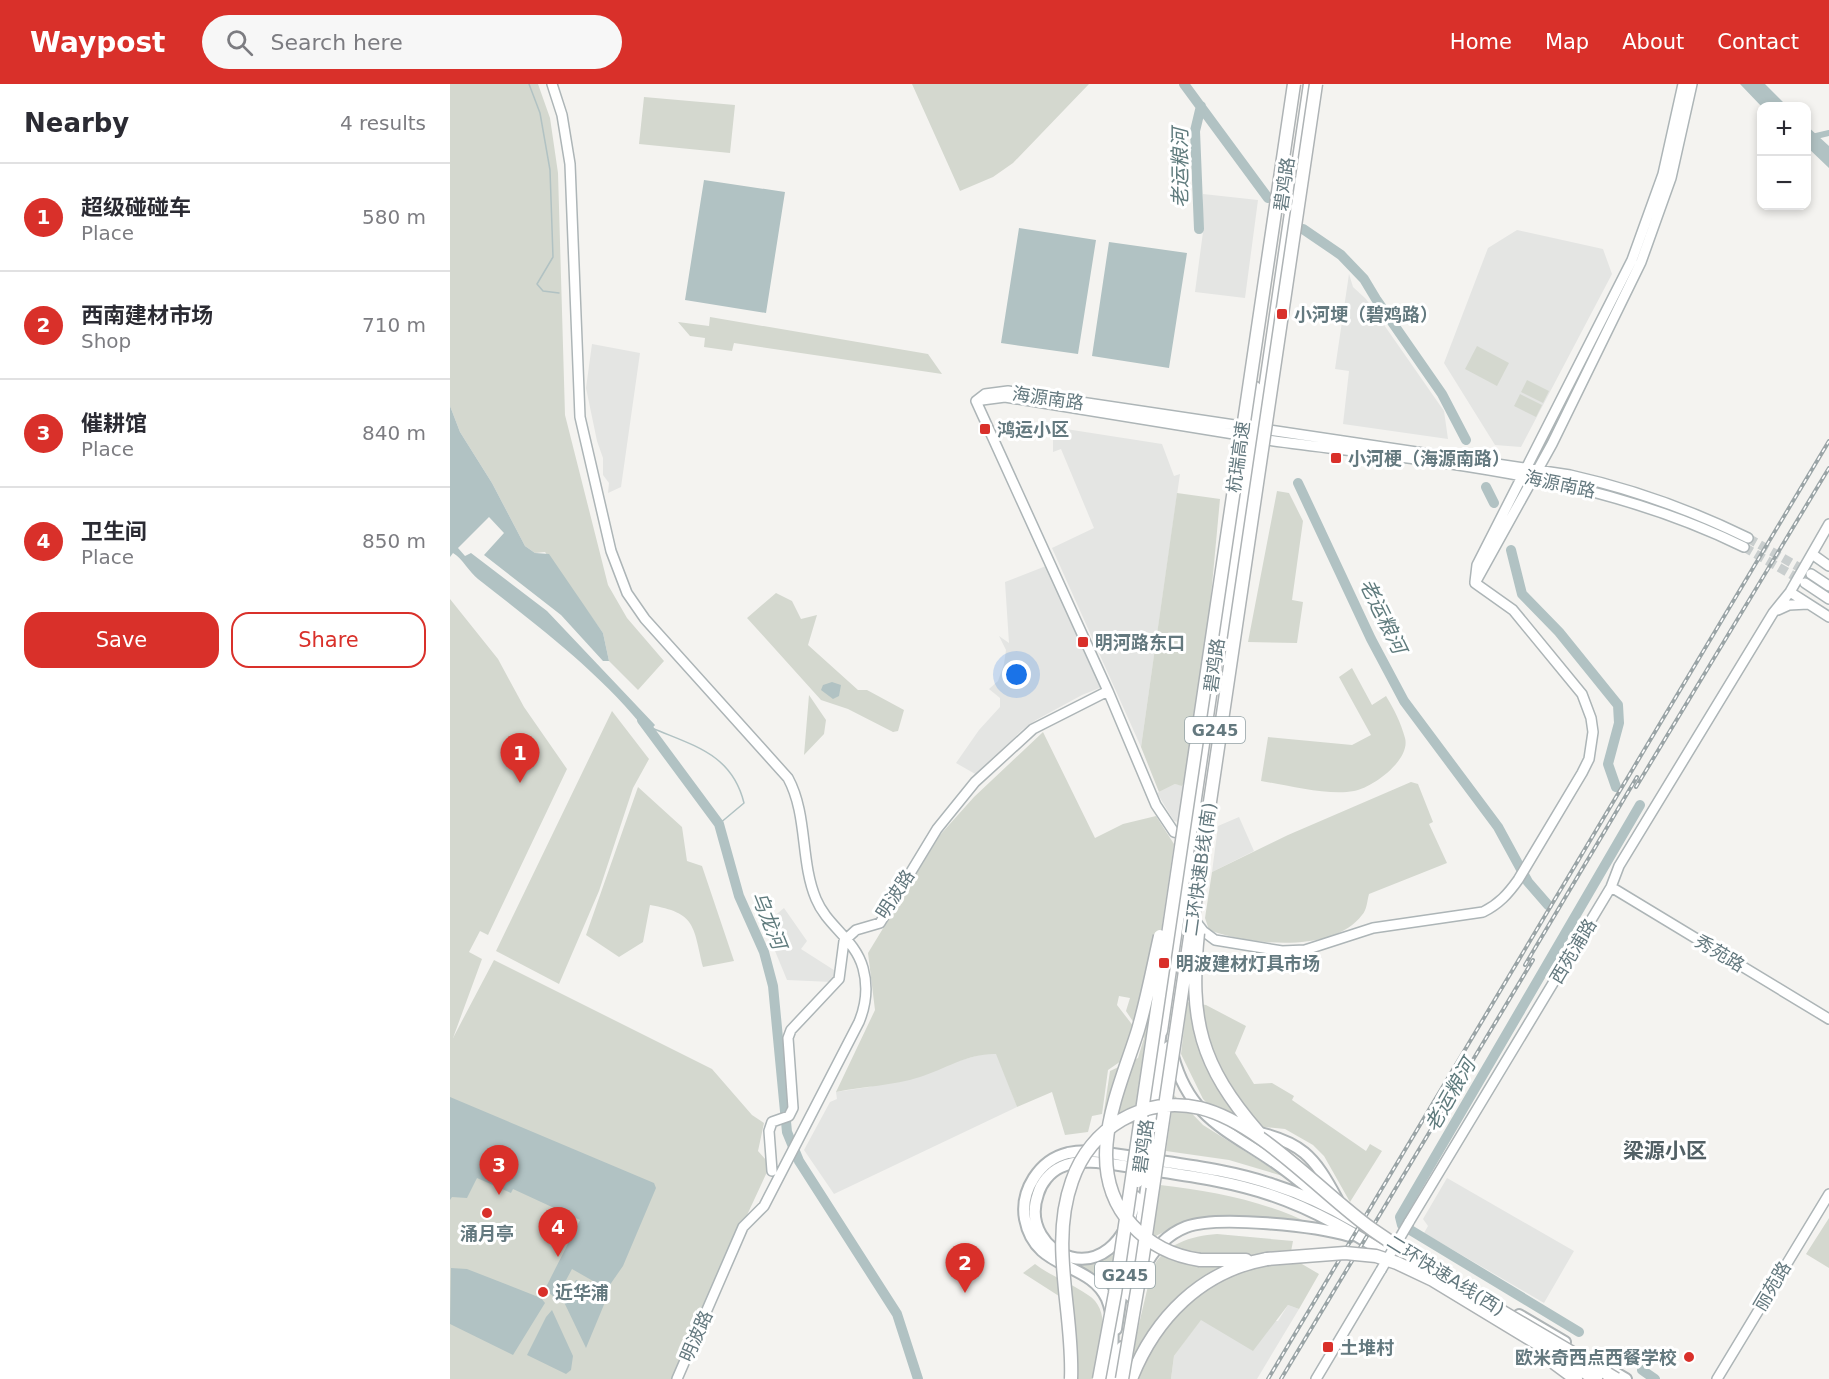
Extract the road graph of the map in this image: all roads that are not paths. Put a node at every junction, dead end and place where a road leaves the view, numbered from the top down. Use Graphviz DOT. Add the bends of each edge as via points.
graph roads {
  1 [pos="552,84"];
  2 [pos="1291,84"];
  3 [pos="1299,84"];
  4 [pos="1310,84"];
  5 [pos="1316,84"];
  6 [pos="1683,84"];
  7 [pos="1692,84"];
  8 [pos="1253,433"];
  9 [pos="1524,472"];
  10 [pos="1535,474"];
  11 [pos="1829,524"];
  12 [pos="1749,538"];
  13 [pos="1744,547"];
  14 [pos="1812,554"];
  15 [pos="1829,566"];
  16 [pos="1811,574"];
  17 [pos="1475,583"];
  18 [pos="1805,583"];
  19 [pos="1829,586"];
  20 [pos="1790,592"];
  21 [pos="1829,599"];
  22 [pos="1809,604"];
  23 [pos="1773,613"];
  24 [pos="1829,617"];
  25 [pos="1108,691"];
  26 [pos="1223,714"];
  27 [pos="1186,832"];
  28 [pos="1611,887"];
  29 [pos="1190,913"];
  30 [pos="846,938"];
  31 [pos="1215,940"];
  32 [pos="1182,962"];
  33 [pos="1829,1019"];
  34 [pos="1166,1031"];
  35 [pos="1202,1110"];
  36 [pos="1285,1159"];
  37 [pos="772,1171"];
  38 [pos="1143,1183"];
  39 [pos="1829,1194"];
  40 [pos="1136,1197"];
  41 [pos="1353,1221"];
  42 [pos="1375,1247"];
  43 [pos="1267,1259"];
  44 [pos="1501,1322"];
  45 [pos="1125,1330"];
  46 [pos="1562,1346"];
  47 [pos="1112,1353"];
  48 [pos="677,1379"];
  49 [pos="1071,1379"];
  50 [pos="1099,1379"];
  51 [pos="1106,1379"];
  52 [pos="1115,1379"];
  53 [pos="1122,1379"];
  54 [pos="1131,1379"];
  55 [pos="1316,1379"];
  56 [pos="1576,1379"];
  57 [pos="1586,1379"];
  58 [pos="1596,1379"];
  59 [pos="1616,1379"];
  60 [pos="1626,1379"];
  61 [pos="1717,1379"];
  1 -- 30 [label="street" via="570,164 577,398 606,536 617,570 645,620 788,778 798,801 813,892"];
  2 -- 27 [label="highway, 杭瑞高速, bridge"];
  3 -- 8 [label="highway, 碧鸡路 / G245"];
  4 -- 8 [label="highway, 碧鸡路 / G245"];
  5 -- 26 [label="highway, 杭瑞高速, bridge"];
  6 -- 9 [label="street" via="1664,174 1635,254"];
  7 -- 10 [label="street" via="1677,159 1650,241 1583,384"];
  8 -- 9 [label="street, 海源南路"];
  8 -- 25 [label="street, 海源南路" via="1008,391 985,394 976,400"];
  8 -- 27 [label="highway, 碧鸡路 / G245"];
  8 -- 29 [label="highway, 碧鸡路 / G245"];
  9 -- 10 [label="street, 海源南路"];
  9 -- 17 [label="street" via="1476,565"];
  10 -- 12 [label="street, 海源南路" via="1606,483 1692,512"];
  10 -- 13 [label="street, 海源南路" via="1639,503"];
  10 -- 17 [label="street"];
  11 -- 14 [label="street, 西苑浦路"];
  14 -- 15 [label="street"];
  14 -- 20 [label="street, 西苑浦路"];
  16 -- 19 [label="street"];
  17 -- 31 [label="street" via="1514,610 1582,694 1591,718 1589,759 1518,880 1496,906 1483,912 1373,928 1305,950 1282,951"];
  18 -- 21 [label="street"];
  20 -- 22 [label="street"];
  20 -- 23 [label="street, 西苑浦路"];
  22 -- 23 [label="street" via="1789,605"];
  22 -- 24 [label="street"];
  23 -- 28 [label="street, 西苑浦路" via="1619,866"];
  25 -- 27 [label="street" via="1156,805 1174,832"];
  25 -- 30 [label="street, 明波路" via="1021,737 954,806 880,923 856,930"];
  26 -- 36 [label="highway, bridge" via="1196,956 1196,1016 1204,1047 1222,1083 1254,1127"];
  26 -- 53 [label="highway, 二环快速B线(南), bridge"];
  27 -- 34 [label="highway, 碧鸡路 / G245"];
  27 -- 43 [label="highway, bridge" via="1146,1001 1110,1116 1108,1178 1129,1221 1162,1249 1207,1260"];
  27 -- 50 [label="highway, bridge" via="1117,1285"];
  28 -- 33 [label="street, 秀苑路"];
  28 -- 55 [label="street, 西苑浦路, bridge"];
  29 -- 31 [label="street"];
  29 -- 32 [label="highway, 碧鸡路 / G245"];
  30 -- 37 [label="street" via="839,979 788,1038 793,1108 789,1116 772,1122"];
  30 -- 48 [label="street, 明波路" via="864,969 866,993 862,1015 764,1206 743,1227"];
  31 -- 32 [label="street"];
  32 -- 34 [label="highway, 碧鸡路 / G245"];
  34 -- 35 [label="main road" via="1179,1074"];
  34 -- 38 [label="main road, 碧鸡路 / G245, bridge"];
  35 -- 41 [label="main road" via="1222,1130 1275,1163"];
  35 -- 41 [label="main road" via="1231,1126 1281,1138 1300,1147 1315,1162"];
  36 -- 46 [label="highway, 二环快速A线(西), bridge" via="1375,1231"];
  36 -- 49 [label="highway, bridge" via="1233,1121 1186,1106 1142,1110 1101,1135 1076,1169 1064,1215"];
  38 -- 40 [label="main road, 碧鸡路 / G245"];
  38 -- 45 [label="main road, 碧鸡路 / G245"];
  39 -- 61 [label="street, 丽苑路"];
  40 -- 42 [label="main road" via="1132,1216 1120,1238 1093,1258 1060,1253 1047,1242 1037,1223 1036,1201 1041,1185 1065,1165 1090,1162 1261,1191 1320,1215"];
  40 -- 47 [label="main road, 碧鸡路 / G245"];
  41 -- 47 [label="main road" via="1295,1192 1221,1170 1091,1152 1056,1157 1041,1168 1029,1186 1024,1206 1027,1226 1044,1254 1089,1279 1103,1293 1111,1316"];
  41 -- 60 [label="main road"];
  42 -- 45 [label="main road" via="1352,1236 1316,1229 1222,1222 1186,1227 1168,1238 1148,1260 1135,1289"];
  42 -- 57 [label="main road"];
  43 -- 44 [label="highway, bridge" via="1335,1252 1376,1256 1420,1273"];
  43 -- 54 [label="highway" via="1219,1276 1178,1304 1151,1337"];
  44 -- 56 [label="highway, bridge"];
  44 -- 58 [label="highway, bridge"];
  45 -- 52 [label="main road, G245"];
  46 -- 59 [label="highway, 二环快速A线(西), bridge"];
  46 -- 60 [label="highway, bridge"];
  47 -- 51 [label="main road, G245"];
}
